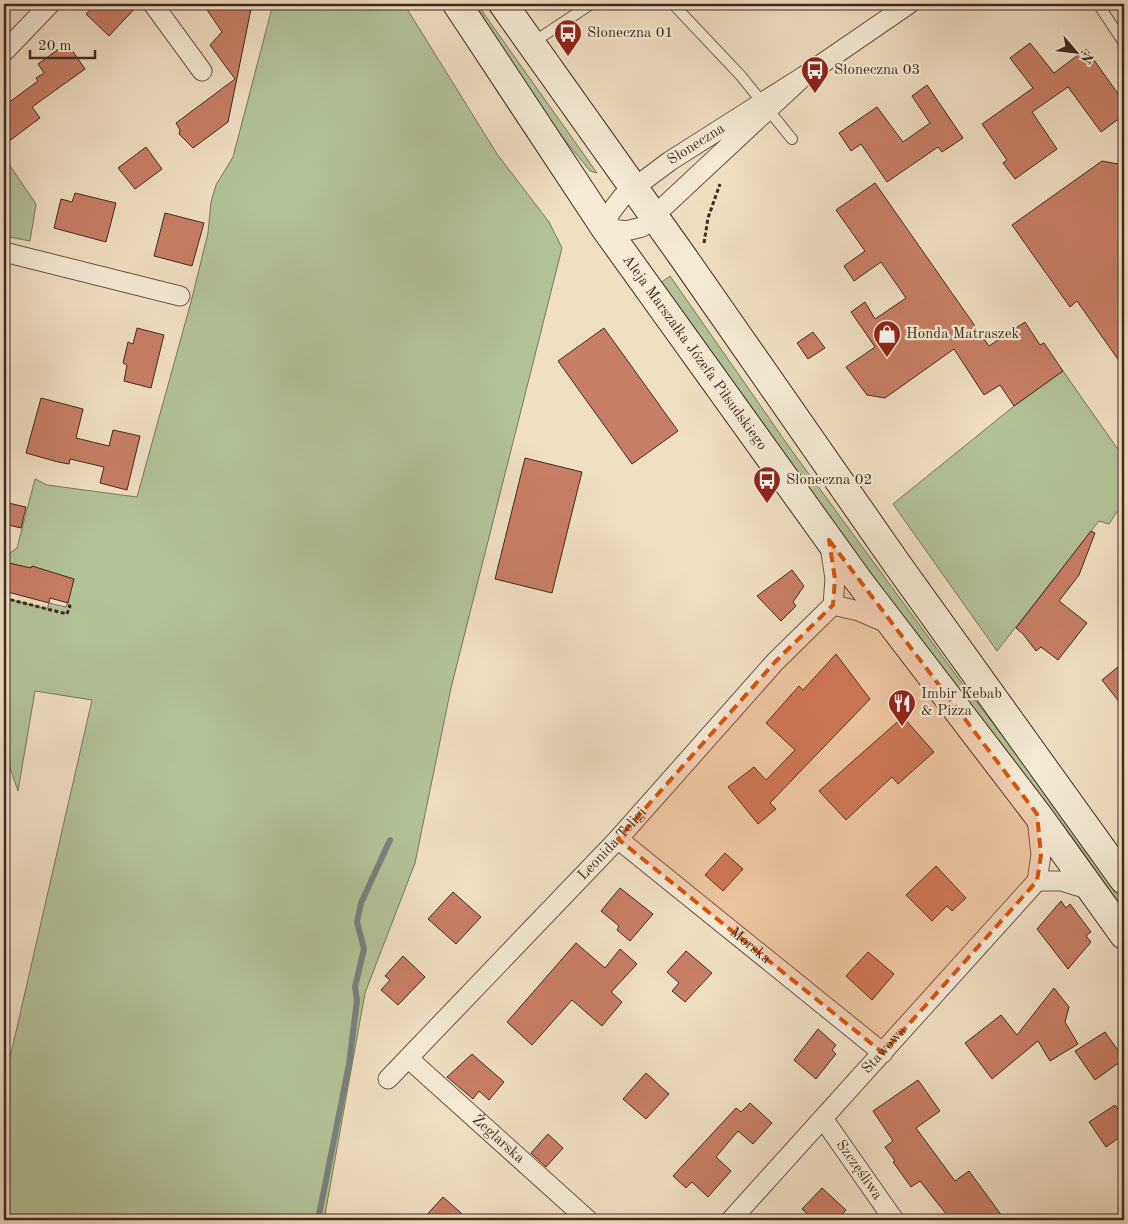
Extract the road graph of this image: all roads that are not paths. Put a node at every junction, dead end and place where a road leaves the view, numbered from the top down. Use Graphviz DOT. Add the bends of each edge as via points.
graph roads {
  1 [pos="50,4"];
  2 [pos="153,4"];
  3 [pos="457,4"];
  4 [pos="503,4"];
  5 [pos="591,4"];
  6 [pos="673,4"];
  7 [pos="909,4"];
  8 [pos="1098,4"];
  9 [pos="1119,30"];
  10 [pos="1124,43"];
  11 [pos="531,44"];
  12 [pos="4,52"];
  13 [pos="202,71"];
  14 [pos="765,106"];
  15 [pos="792,139"];
  16 [pos="633,189"];
  17 [pos="653,217"];
  18 [pos="604,228"];
  19 [pos="4,252"];
  20 [pos="180,296"];
  21 [pos="829,540"];
  22 [pos="833,605"];
  23 [pos="892,625"];
  24 [pos="1037,814"];
  25 [pos="618,839"];
  26 [pos="1124,880"];
  27 [pos="1037,882"];
  28 [pos="1094,891"];
  29 [pos="1124,935"];
  30 [pos="882,1053"];
  31 [pos="409,1059"];
  32 [pos="388,1079"];
  33 [pos="824,1120"];
  34 [pos="588,1220"];
  35 [pos="731,1220"];
  36 [pos="894,1220"];
  1 -- 12 [label="street"];
  2 -- 13 [label="street"];
  3 -- 18 [label="main road, Aleja Marszałka Józefa Piłsudskiego"];
  4 -- 11 [label="main road"];
  5 -- 11 [label="lane"];
  6 -- 14 [label="lane"];
  7 -- 14 [label="street, Słoneczna"];
  8 -- 9 [label="lane"];
  9 -- 10 [label="lane"];
  11 -- 16 [label="main road"];
  14 -- 15 [label="lane"];
  14 -- 16 [label="street, Słoneczna" via="670,161"];
  14 -- 17 [label="street, Słoneczna"];
  16 -- 17 [label="main road"];
  16 -- 18 [label="street, Słoneczna" via="615,206"];
  17 -- 18 [label="street, Słoneczna" via="634,230"];
  17 -- 26 [label="main road"];
  18 -- 21 [label="main road, Aleja Marszałka Józefa Piłsudskiego"];
  19 -- 20 [label="street"];
  21 -- 22 [label="street" via="835,578"];
  21 -- 23 [label="main road, Aleja Marszałka Józefa Piłsudskiego"];
  22 -- 23 [label="street" via="859,611"];
  22 -- 25 [label="street, Leonida Teligi" via="775,662"];
  23 -- 24 [label="main road, Aleja Marszałka Józefa Piłsudskiego"];
  24 -- 27 [label="street" via="1041,855"];
  24 -- 28 [label="main road, Aleja Marszałka Józefa Piłsudskiego"];
  25 -- 30 [label="street, Morska"];
  25 -- 31 [label="street, Leonida Teligi"];
  27 -- 28 [label="street" via="1061,881"];
  27 -- 30 [label="street, Stawowa"];
  28 -- 29 [label="main road, Aleja Marszałka Józefa Piłsudskiego"];
  30 -- 33 [label="street, Stawowa"];
  31 -- 32 [label="street, Leonida Teligi"];
  31 -- 34 [label="street, Żeglarska"];
  33 -- 35 [label="street, Stawowa"];
  33 -- 36 [label="street, Szczęśliwa"];
}
